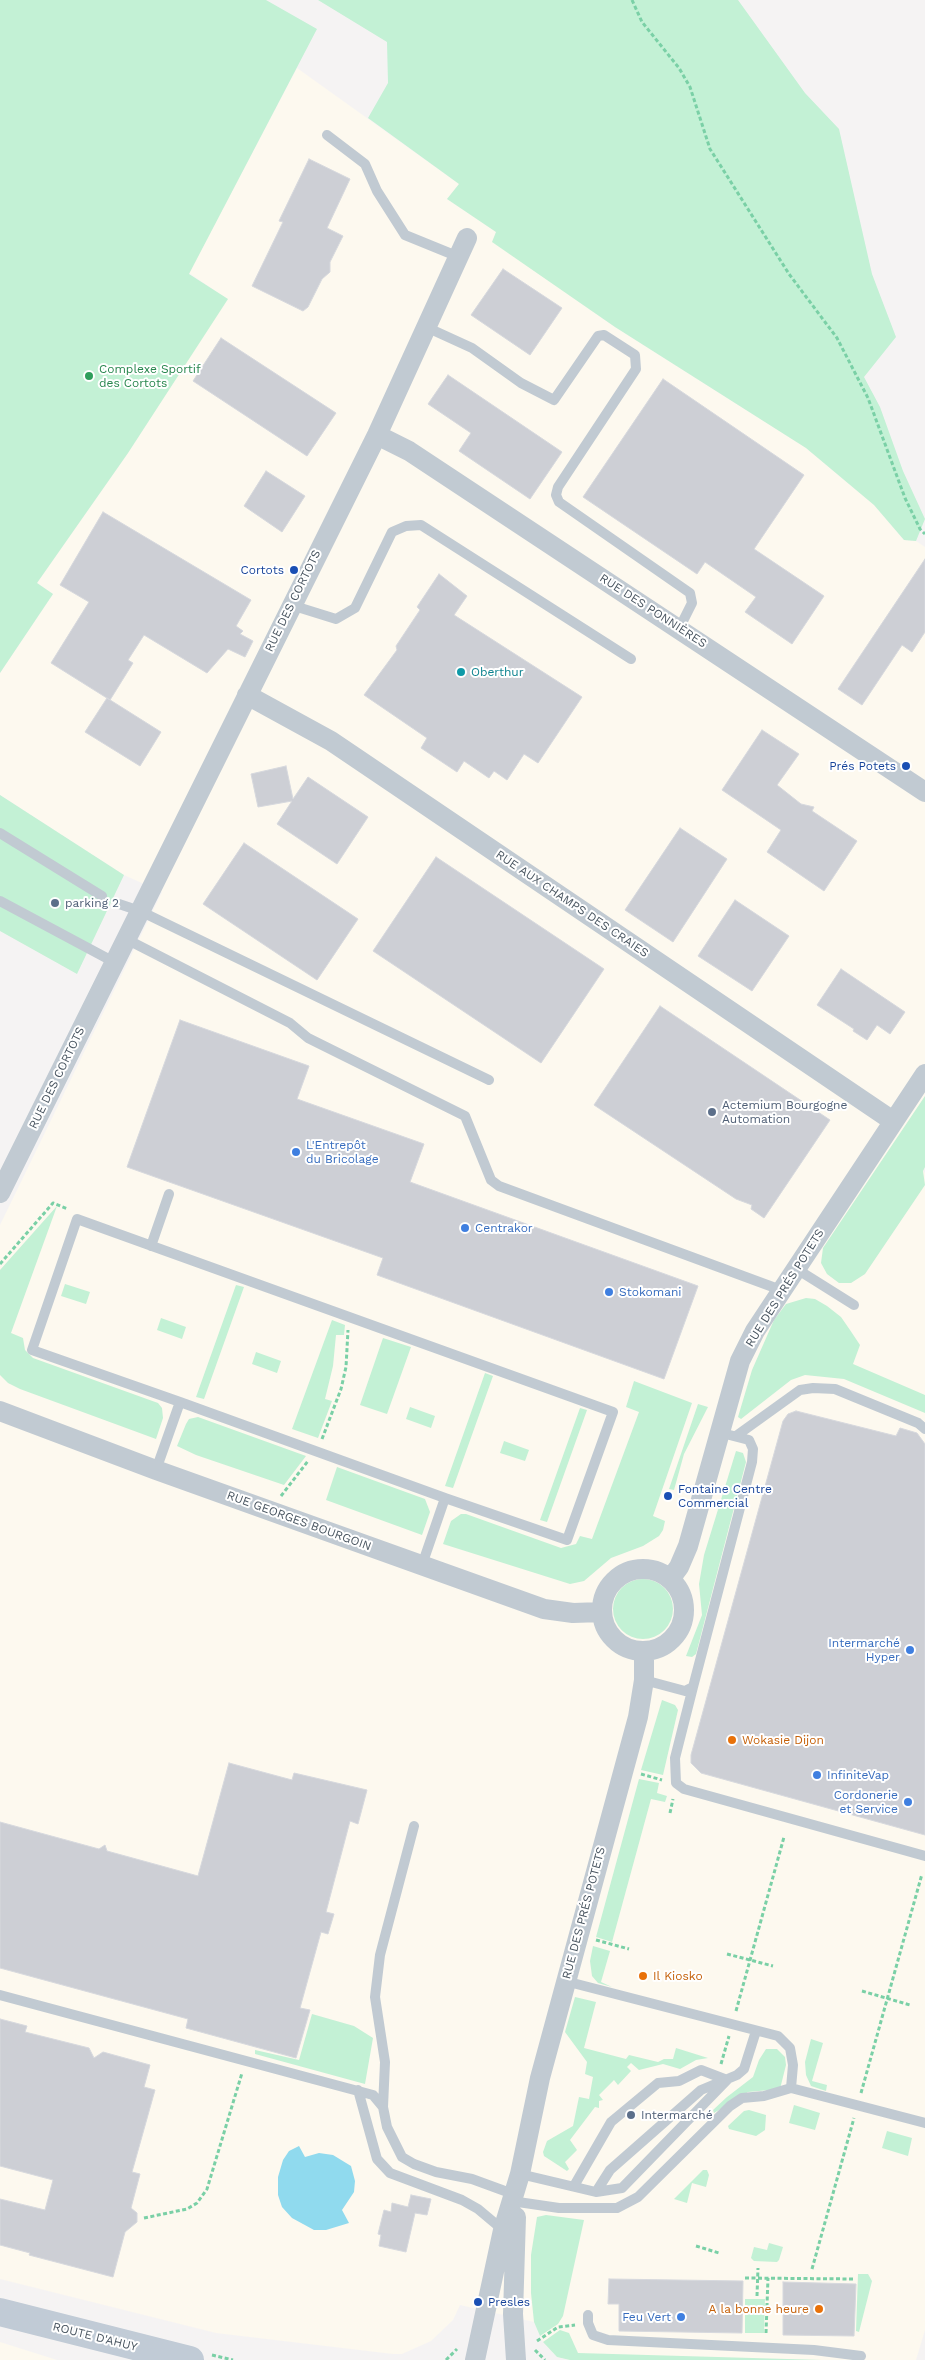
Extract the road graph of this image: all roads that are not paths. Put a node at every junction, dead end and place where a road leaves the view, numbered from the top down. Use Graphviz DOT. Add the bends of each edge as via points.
graph roads {
  1 [pos="327,135"];
  2 [pos="467,238"];
  3 [pos="458,257"];
  4 [pos="426,327"];
  5 [pos="377,435"];
  6 [pos="291,605"];
  7 [pos="679,628"];
  8 [pos="631,660"];
  9 [pos="247,695"];
  10 [pos="925,792"];
  11 [pos="0,833"];
  12 [pos="102,896"];
  13 [pos="0,901"];
  14 [pos="119,904"];
  15 [pos="140,911"];
  16 [pos="126,939"];
  17 [pos="114,962"];
  18 [pos="925,1074"];
  19 [pos="490,1080"];
  20 [pos="893,1122"];
  21 [pos="0,1193"];
  22 [pos="169,1194"];
  23 [pos="151,1246"];
  24 [pos="795,1268"];
  25 [pos="781,1290"];
  26 [pos="854,1305"];
  27 [pos="180,1402"];
  28 [pos="0,1411"];
  29 [pos="925,1429"];
  30 [pos="727,1434"];
  31 [pos="156,1470"];
  32 [pos="445,1498"];
  33 [pos="422,1565"];
  34 [pos="670,1579"];
  35 [pos="602,1612"];
  36 [pos="644,1651"];
  37 [pos="644,1680"];
  38 [pos="693,1687"];
  39 [pos="414,1826"];
  40 [pos="925,1856"];
  41 [pos="565,1981"];
  42 [pos="0,1995"];
  43 [pos="756,2031"];
  44 [pos="722,2078"];
  45 [pos="790,2088"];
  46 [pos="358,2090"];
  47 [pos="383,2107"];
  48 [pos="925,2123"];
  49 [pos="520,2174"];
  50 [pos="574,2186"];
  51 [pos="596,2192"];
  52 [pos="516,2198"];
  53 [pos="503,2230"];
  54 [pos="0,2312"];
  55 [pos="588,2319"];
  56 [pos="0,2322"];
  57 [pos="861,2356"];
  58 [pos="115,2360"];
  59 [pos="190,2360"];
  60 [pos="475,2360"];
  61 [pos="516,2360"];
  1 -- 3 [label="lane" via="365,164 377,191 405,235"];
  2 -- 3 [label="street, RUE DES CORTOTS"];
  3 -- 4 [label="street, RUE DES CORTOTS"];
  4 -- 5 [label="street, RUE DES CORTOTS"];
  4 -- 7 [label="lane" via="472,348 521,383 554,400 598,336 604,335 635,355 636,369 558,488 556,496 559,502 690,593 692,603"];
  5 -- 6 [label="street, RUE DES CORTOTS"];
  5 -- 7 [label="street, RUE DES PONNIÈRES" via="409,451"];
  6 -- 8 [label="lane" via="336,619 355,608 392,532 421,524"];
  6 -- 9 [label="street, RUE DES CORTOTS"];
  7 -- 10 [label="street, RUE DES PONNIÈRES"];
  9 -- 15 [label="street, RUE DES CORTOTS"];
  9 -- 20 [label="street, RUE AUX CHAMPS DES CRAIES" via="331,741"];
  11 -- 12 [label="lane"];
  13 -- 17 [label="lane"];
  14 -- 15 [label="lane"];
  15 -- 16 [label="street, RUE DES CORTOTS"];
  15 -- 19 [label="lane"];
  16 -- 17 [label="street, RUE DES CORTOTS"];
  16 -- 25 [label="lane" via="290,1023 308,1038 465,1116 492,1180 499,1186"];
  17 -- 21 [label="street, RUE DES CORTOTS"];
  18 -- 20 [label="street, RUE DES PRÉS POTETS"];
  20 -- 24 [label="street, RUE DES PRÉS POTETS"];
  22 -- 23 [label="lane"];
  23 -- 27 [label="lane" via="77,1219 32,1350"];
  23 -- 32 [label="lane" via="613,1412 567,1540"];
  24 -- 25 [label="street, RUE DES PRÉS POTETS"];
  24 -- 26 [label="lane"];
  25 -- 30 [label="street, RUE DES PRÉS POTETS" via="755,1330 740,1361"];
  27 -- 31 [label="lane"];
  27 -- 32 [label="lane"];
  28 -- 31 [label="street, RUE GEORGES BOURGOIN"];
  29 -- 30 [label="lane" via="918,1423 835,1389 814,1388 800,1390"];
  30 -- 34 [label="street, RUE DES PRÉS POTETS" via="688,1546"];
  30 -- 38 [label="lane" via="752,1443 752,1462"];
  31 -- 33 [label="street, RUE GEORGES BOURGOIN"];
  32 -- 33 [label="lane"];
  33 -- 35 [label="street, RUE GEORGES BOURGOIN" via="544,1608 573,1613"];
  34 -- 35 [label="street" via="648,1569 625,1573 608,1589"];
  34 -- 36 [label="street" via="681,1595 683,1621 668,1642 657,1649"];
  35 -- 36 [label="street" via="604,1624 613,1638 627,1648"];
  36 -- 37 [label="street, RUE DES PRÉS POTETS"];
  37 -- 38 [label="lane" via="685,1691"];
  37 -- 41 [label="street, RUE DES PRÉS POTETS" via="638,1717"];
  38 -- 40 [label="lane" via="676,1758 676,1783 684,1789"];
  39 -- 47 [label="lane" via="380,1955 375,1997 385,2062"];
  41 -- 43 [label="lane"];
  41 -- 49 [label="street, RUE DES PRÉS POTETS"];
  42 -- 46 [label="lane"];
  43 -- 44 [label="lane" via="744,2069"];
  43 -- 45 [label="lane" via="778,2036 790,2048 793,2064"];
  44 -- 50 [label="lane" via="701,2070 679,2081 658,2083 611,2122"];
  44 -- 51 [label="lane" via="701,2090 610,2170"];
  44 -- 51 [label="lane" via="622,2188"];
  45 -- 48 [label="lane"];
  45 -- 52 [label="lane" via="764,2096 742,2098 730,2106 638,2197 617,2208 559,2208"];
  46 -- 47 [label="lane" via="373,2095"];
  46 -- 53 [label="lane" via="377,2159 390,2173 462,2200"];
  47 -- 52 [label="lane" via="387,2127 402,2157 436,2172 472,2180"];
  49 -- 50 [label="lane"];
  49 -- 52 [label="street, RUE DES PRÉS POTETS"];
  50 -- 51 [label="lane"];
  52 -- 53 [label="street, RUE DES PRÉS POTETS"];
  52 -- 61 [label="street, RUE DES PRÉS POTETS" via="513,2338"];
  53 -- 60 [label="street, RUE DES PRÉS POTETS"];
  54 -- 59 [label="main road, ROUTE D'AHUY"];
  55 -- 57 [label="lane" via="593,2335 608,2340 814,2350"];
  56 -- 58 [label="main road, ROUTE D'AHUY"];
}
